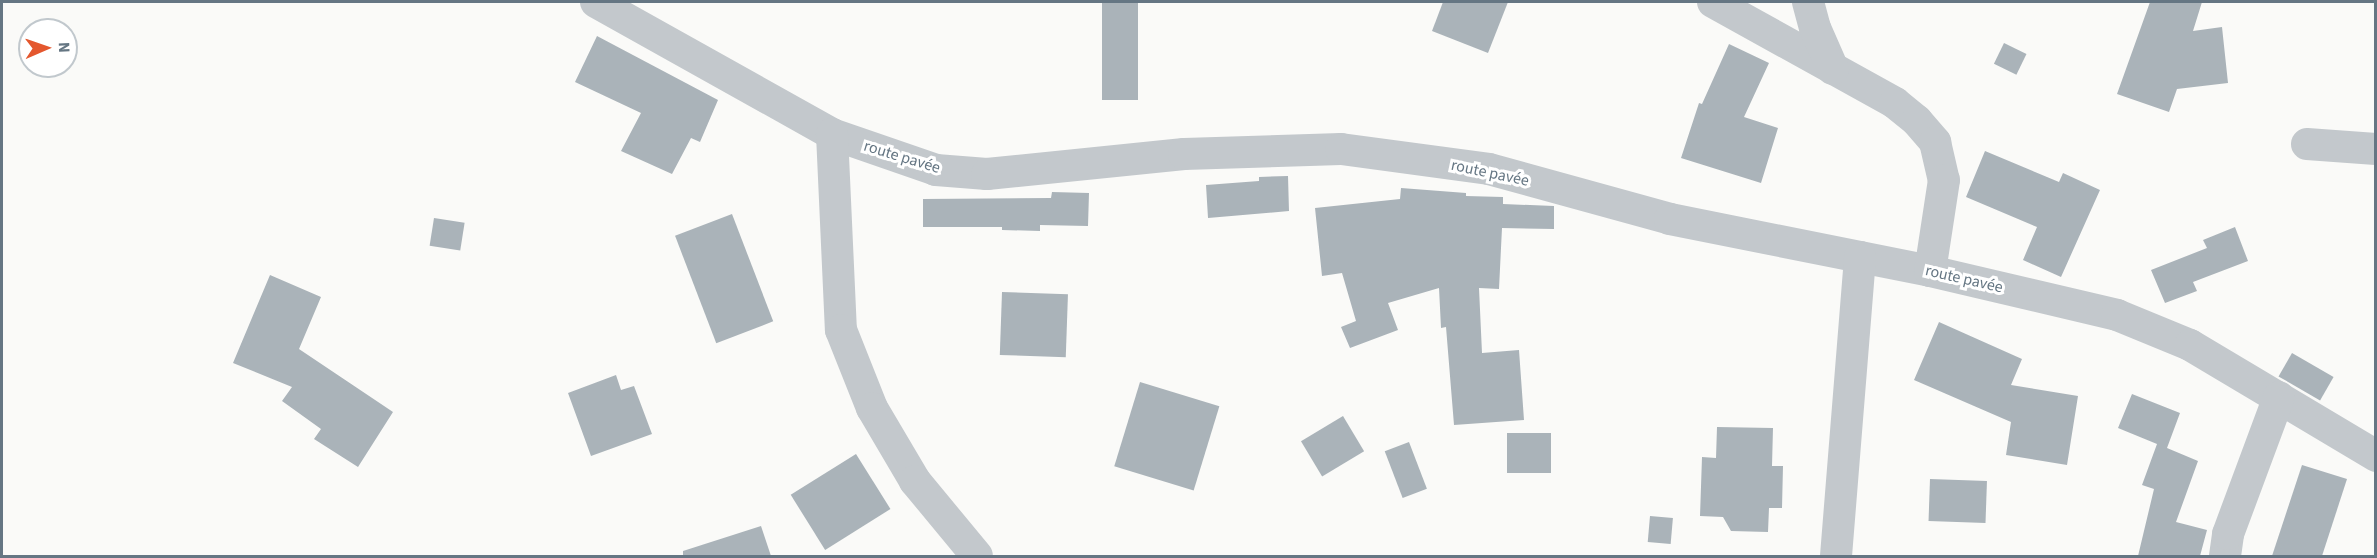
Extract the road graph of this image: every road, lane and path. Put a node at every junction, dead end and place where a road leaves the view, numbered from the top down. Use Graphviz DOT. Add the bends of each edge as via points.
graph roads {
  1 [pos="596,2"];
  2 [pos="1713,2"];
  3 [pos="1808,2"];
  4 [pos="1833,69"];
  5 [pos="832,134"];
  6 [pos="2307,144"];
  7 [pos="2376,148"];
  8 [pos="1860,257"];
  9 [pos="1930,271"];
  10 [pos="2279,397"];
  11 [pos="2376,456"];
  12 [pos="977,556"];
  13 [pos="1836,556"];
  14 [pos="2225,556"];
  1 -- 5 [label="street, route pavée"];
  2 -- 4 [label="street"];
  3 -- 4 [label="street"];
  4 -- 9 [label="street" via="1895,103 1935,142 1944,180"];
  5 -- 8 [label="street, route pavée" via="936,170 987,174 1184,154 1341,149 1489,169 1670,219"];
  5 -- 12 [label="street" via="841,330 872,408 915,481"];
  6 -- 7 [label="street"];
  8 -- 9 [label="street, route pavée"];
  8 -- 13 [label="street"];
  9 -- 10 [label="street, route pavée" via="2117,315 2190,345"];
  10 -- 11 [label="street, route pavée"];
  10 -- 14 [label="street" via="2228,534"];
}
